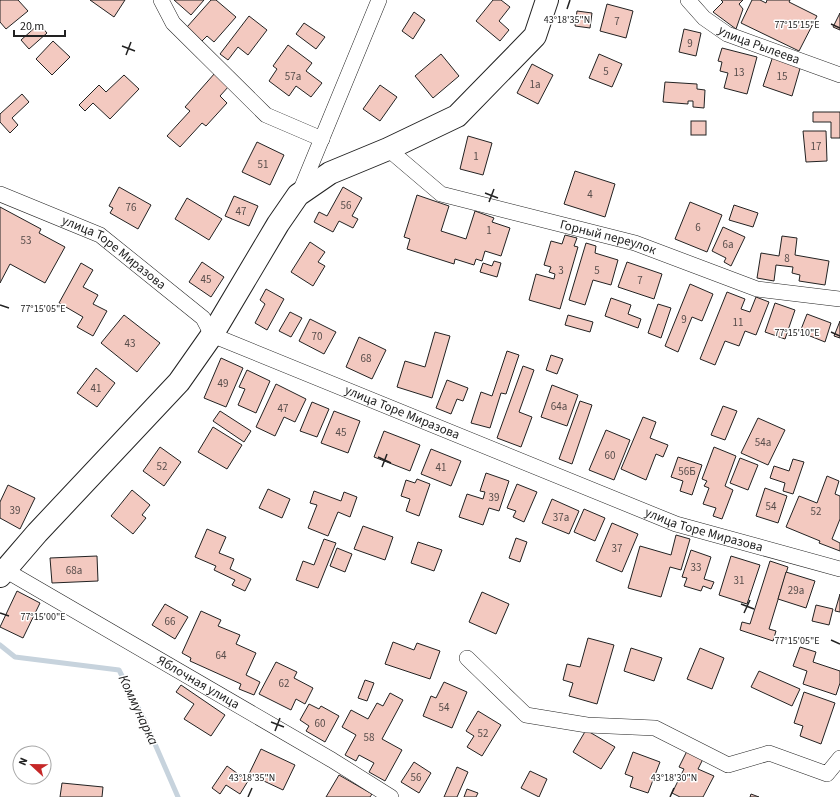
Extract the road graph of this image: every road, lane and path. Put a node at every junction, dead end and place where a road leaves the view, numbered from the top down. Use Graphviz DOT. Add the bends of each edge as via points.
graph roads {
  1 [pos="161,0"];
  2 [pos="379,0"];
  3 [pos="547,0"];
  4 [pos="688,0"];
  5 [pos="840,75"];
  6 [pos="322,139"];
  7 [pos="388,150"];
  8 [pos="0,194"];
  9 [pos="298,195"];
  10 [pos="840,299"];
  11 [pos="212,335"];
  12 [pos="840,569"];
  13 [pos="2,571"];
  14 [pos="467,658"];
  15 [pos="840,758"];
  16 [pos="391,797"];
  1 -- 6 [label="street" via="173,23 266,115"];
  2 -- 6 [label="street"];
  3 -- 7 [label="main road" via="535,36 457,116"];
  4 -- 5 [label="street, улица Рылеева" via="704,18 727,34"];
  6 -- 9 [label="street"];
  7 -- 9 [label="main road" via="330,173"];
  7 -- 10 [label="street, Горный переулок" via="441,194 635,243 757,289"];
  8 -- 11 [label="street, улица Торе Миразова" via="100,235 203,318"];
  9 -- 11 [label="main road"];
  11 -- 12 [label="street, улица Торе Миразова" via="676,524"];
  11 -- 13 [label="main road" via="179,382"];
  13 -- 16 [label="street, Яблочная улица" via="332,760"];
  14 -- 15 [label="street" via="526,715 587,725 655,728 728,765 769,753 827,774"];
}
